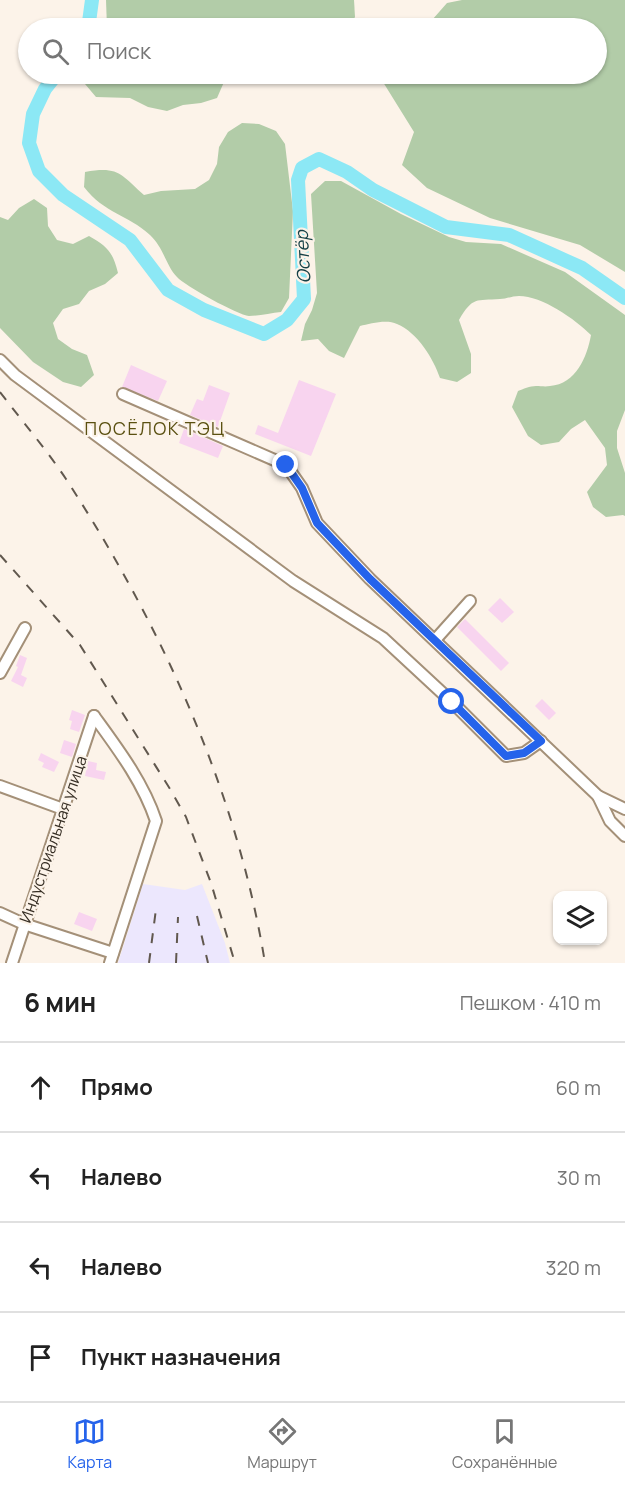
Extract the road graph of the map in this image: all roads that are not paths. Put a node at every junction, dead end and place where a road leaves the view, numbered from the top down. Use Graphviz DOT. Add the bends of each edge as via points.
graph roads {
  1 [pos="0,360"];
  2 [pos="123,394"];
  3 [pos="470,601"];
  4 [pos="25,628"];
  5 [pos="435,640"];
  6 [pos="0,673"];
  7 [pos="541,741"];
  8 [pos="0,786"];
  9 [pos="598,796"];
  10 [pos="625,808"];
  11 [pos="63,809"];
  12 [pos="625,836"];
  13 [pos="0,913"];
  14 [pos="24,924"];
  15 [pos="111,958"];
  16 [pos="12,963"];
  1 -- 7 [label="street" via="293,582 383,638 506,756 524,753"];
  2 -- 5 [label="street" via="286,465 302,488 317,523"];
  3 -- 5 [label="street"];
  4 -- 6 [label="street"];
  5 -- 7 [label="street"];
  7 -- 9 [label="street"];
  8 -- 11 [label="street"];
  9 -- 10 [label="street"];
  9 -- 12 [label="street" via="610,821"];
  11 -- 14 [label="street, Индустриальная улица"];
  11 -- 15 [label="street, Индустриальная улица" via="94,716 124,757 156,821"];
  13 -- 14 [label="street"];
  14 -- 15 [label="street"];
  14 -- 16 [label="street, Индустриальная улица"];
}
